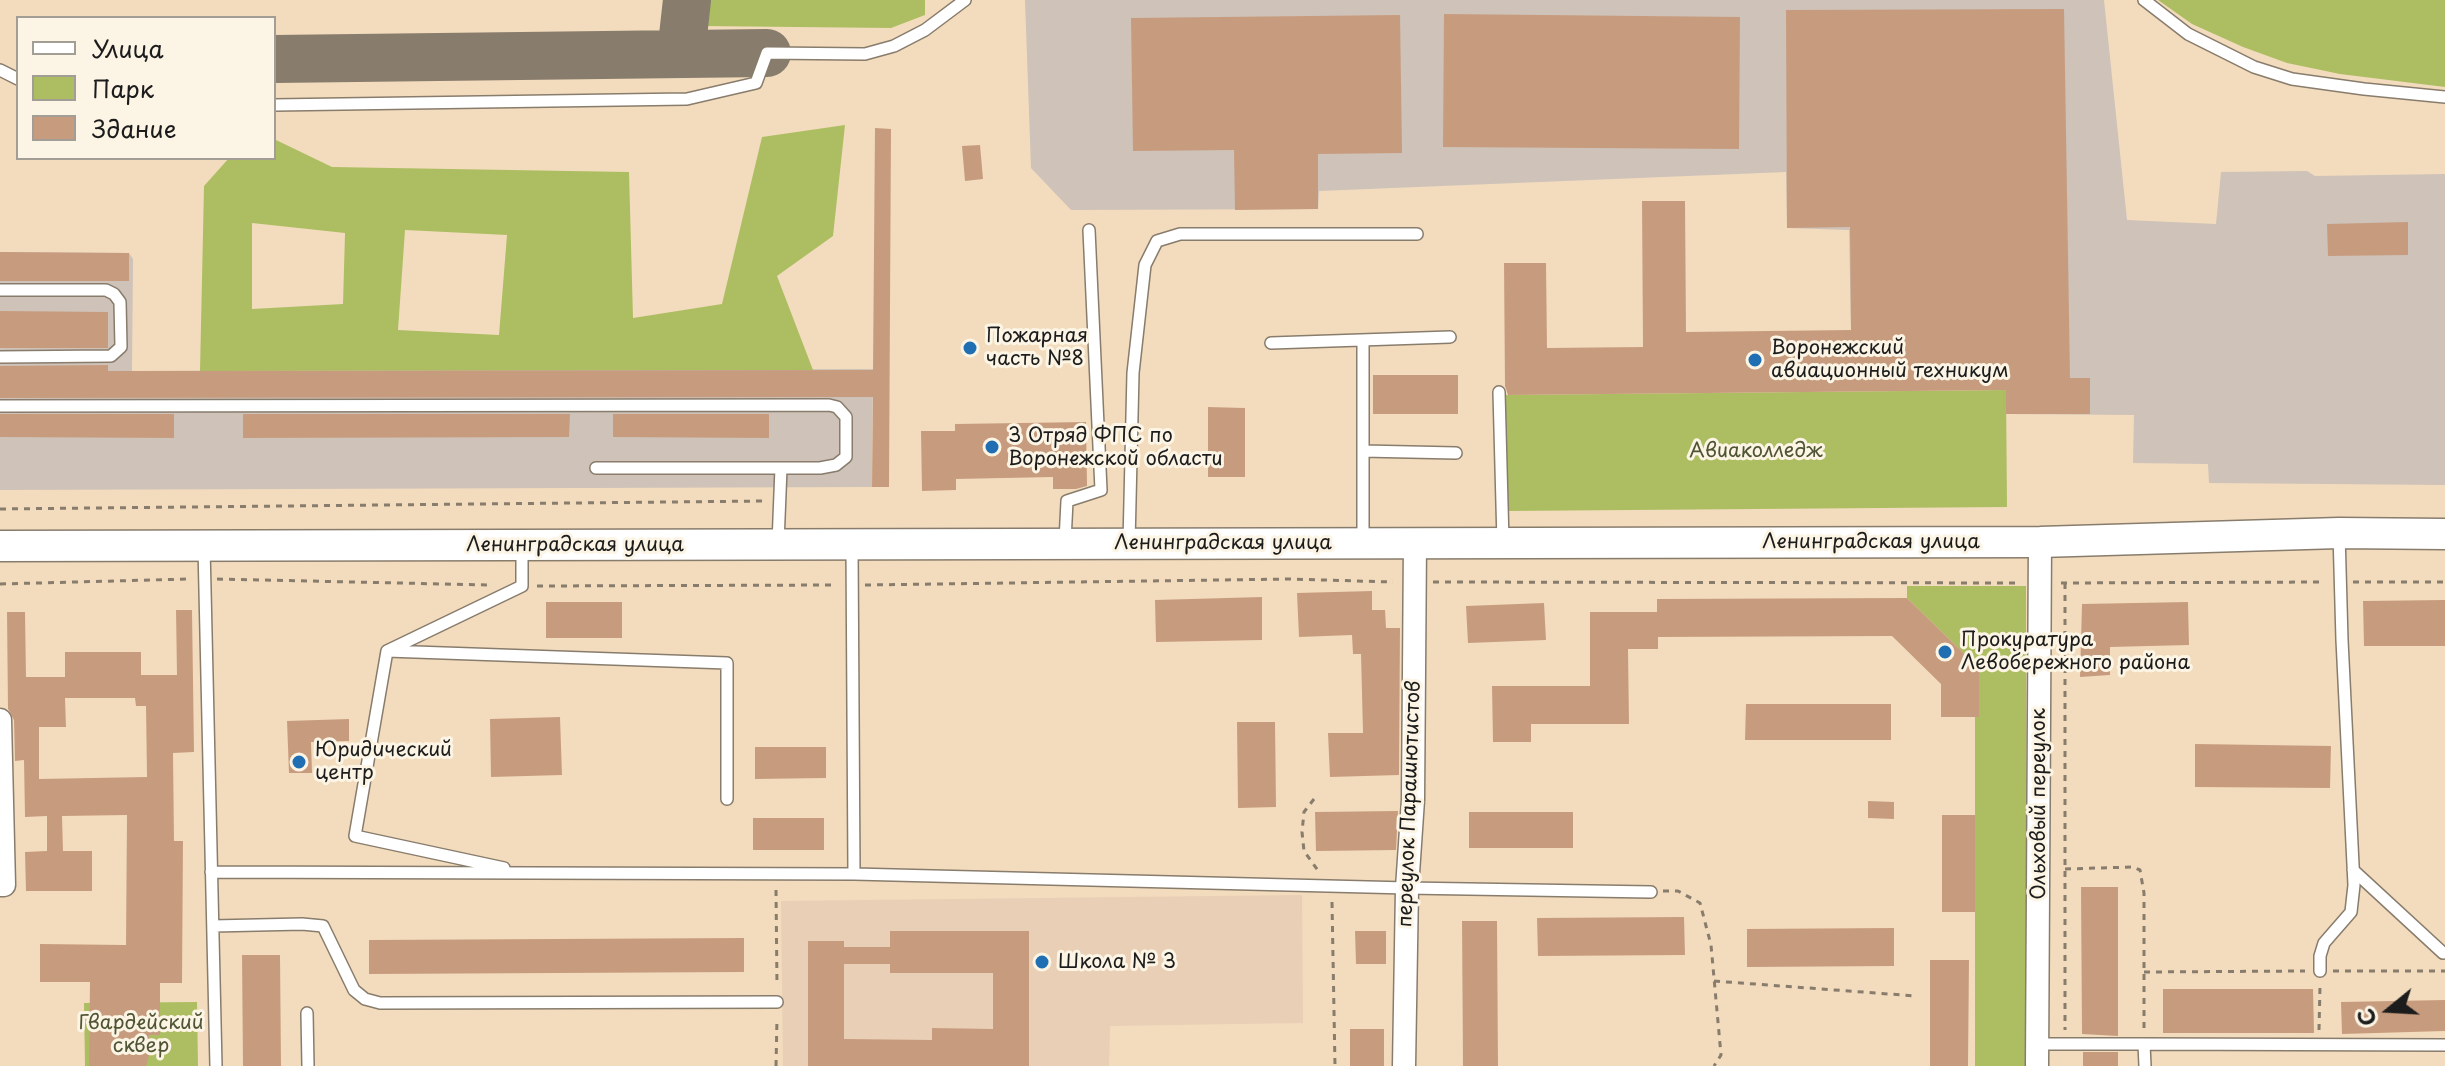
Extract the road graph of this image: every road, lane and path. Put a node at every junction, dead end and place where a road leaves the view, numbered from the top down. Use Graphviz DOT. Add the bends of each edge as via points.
graph roads {
  1 [pos="965,0"];
  2 [pos="2144,0"];
  3 [pos="2445,97"];
  4 [pos="276,105"];
  5 [pos="1089,230"];
  6 [pos="1417,234"];
  7 [pos="0,290"];
  8 [pos="1450,337"];
  9 [pos="1363,340"];
  10 [pos="1271,343"];
  11 [pos="0,357"];
  12 [pos="1499,392"];
  13 [pos="0,406"];
  14 [pos="1363,451"];
  15 [pos="1456,453"];
  16 [pos="596,468"];
  17 [pos="781,468"];
  18 [pos="780,500"];
  19 [pos="0,509"];
  20 [pos="2339,533"];
  21 [pos="2445,534"];
  22 [pos="1415,542"];
  23 [pos="1503,542"];
  24 [pos="2040,542"];
  25 [pos="1065,543"];
  26 [pos="1129,543"];
  27 [pos="1363,543"];
  28 [pos="778,544"];
  29 [pos="852,544"];
  30 [pos="522,545"];
  31 [pos="0,546"];
  32 [pos="204,546"];
  33 [pos="205,579"];
  34 [pos="1414,582"];
  35 [pos="2340,582"];
  36 [pos="2445,582"];
  37 [pos="2040,583"];
  38 [pos="2065,583"];
  39 [pos="0,584"];
  40 [pos="852,585"];
  41 [pos="522,586"];
  42 [pos="387,651"];
  43 [pos="0,720"];
  44 [pos="727,799"];
  45 [pos="1314,799"];
  46 [pos="2065,869"];
  47 [pos="2353,870"];
  48 [pos="211,872"];
  49 [pos="528,873"];
  50 [pos="776,874"];
  51 [pos="854,874"];
  52 [pos="0,885"];
  53 [pos="1332,886"];
  54 [pos="1407,888"];
  55 [pos="1651,892"];
  56 [pos="213,926"];
  57 [pos="2443,953"];
  58 [pos="2320,971"];
  59 [pos="2445,971"];
  60 [pos="2144,972"];
  61 [pos="1714,981"];
  62 [pos="1916,996"];
  63 [pos="777,1002"];
  64 [pos="307,1013"];
  65 [pos="2065,1044"];
  66 [pos="2144,1044"];
  67 [pos="2318,1045"];
  68 [pos="2445,1045"];
  69 [pos="2037,1055"];
  70 [pos="216,1066"];
  71 [pos="308,1066"];
  72 [pos="776,1066"];
  73 [pos="1335,1066"];
  74 [pos="1404,1066"];
  75 [pos="1714,1066"];
  76 [pos="2145,1066"];
  1 -- 4 [label="lane" via="894,46 865,54 767,53 756,83 687,99"];
  2 -- 3 [label="lane" via="2188,34 2266,71 2353,88"];
  5 -- 25 [label="lane" via="1101,490 1067,501"];
  6 -- 26 [label="lane" via="1180,234 1157,241 1145,265 1133,373"];
  7 -- 11 [label="lane" via="106,290 120,302 121,347 111,356"];
  8 -- 9 [label="lane"];
  9 -- 10 [label="lane"];
  9 -- 14 [label="lane"];
  12 -- 23 [label="lane"];
  13 -- 17 [label="lane" via="837,407 846,417 846,457 820,468"];
  14 -- 15 [label="lane"];
  14 -- 27 [label="lane"];
  16 -- 17 [label="lane"];
  17 -- 18 [label="lane"];
  18 -- 19 [label="path"];
  18 -- 28 [label="lane"];
  20 -- 21 [label="main road, Ленинградская улица"];
  20 -- 24 [label="main road, Ленинградская улица"];
  20 -- 35 [label="lane"];
  22 -- 23 [label="main road, Ленинградская улица"];
  22 -- 27 [label="main road, Ленинградская улица"];
  22 -- 34 [label="street, переулок Парашютистов"];
  23 -- 24 [label="main road, Ленинградская улица"];
  24 -- 37 [label="street, Ольховый переулок"];
  25 -- 26 [label="main road, Ленинградская улица"];
  25 -- 29 [label="main road, Ленинградская улица"];
  26 -- 27 [label="main road, Ленинградская улица"];
  28 -- 29 [label="main road, Ленинградская улица"];
  28 -- 30 [label="main road, Ленинградская улица"];
  29 -- 40 [label="lane"];
  30 -- 32 [label="main road, Ленинградская улица"];
  30 -- 41 [label="lane"];
  31 -- 32 [label="main road, Ленинградская улица"];
  32 -- 33 [label="lane"];
  33 -- 39 [label="path"];
  33 -- 41 [label="path"];
  33 -- 48 [label="lane"];
  34 -- 37 [label="path"];
  34 -- 40 [label="path"];
  34 -- 54 [label="street, переулок Парашютистов"];
  35 -- 36 [label="path"];
  35 -- 38 [label="path"];
  35 -- 47 [label="lane"];
  37 -- 38 [label="path"];
  37 -- 69 [label="street, Ольховый переулок"];
  38 -- 46 [label="path"];
  40 -- 41 [label="path"];
  40 -- 51 [label="lane"];
  41 -- 42 [label="lane"];
  42 -- 44 [label="lane" via="727,663"];
  42 -- 49 [label="lane" via="355,836"];
  43 -- 52 [label="street"];
  45 -- 53 [label="path" via="1304,812 1304,851"];
  46 -- 60 [label="path" via="2140,870"];
  46 -- 65 [label="path"];
  47 -- 57 [label="lane"];
  47 -- 58 [label="lane" via="2351,912 2324,943"];
  48 -- 49 [label="lane"];
  48 -- 56 [label="lane"];
  49 -- 50 [label="lane"];
  50 -- 51 [label="lane"];
  50 -- 63 [label="path"];
  51 -- 53 [label="lane"];
  53 -- 54 [label="lane"];
  53 -- 73 [label="path"];
  54 -- 55 [label="lane"];
  54 -- 74 [label="street, переулок Парашютистов"];
  55 -- 61 [label="path" via="1678,891 1700,903"];
  56 -- 63 [label="lane" via="323,926 354,990 380,1003"];
  56 -- 70 [label="lane"];
  58 -- 59 [label="path"];
  58 -- 60 [label="path"];
  58 -- 67 [label="path"];
  60 -- 66 [label="path"];
  61 -- 62 [label="path"];
  61 -- 75 [label="path" via="1721,1055"];
  63 -- 72 [label="path"];
  64 -- 71 [label="lane"];
  65 -- 66 [label="lane"];
  65 -- 69 [label="lane"];
  66 -- 67 [label="lane"];
  66 -- 76 [label="lane"];
  67 -- 68 [label="lane"];
}
